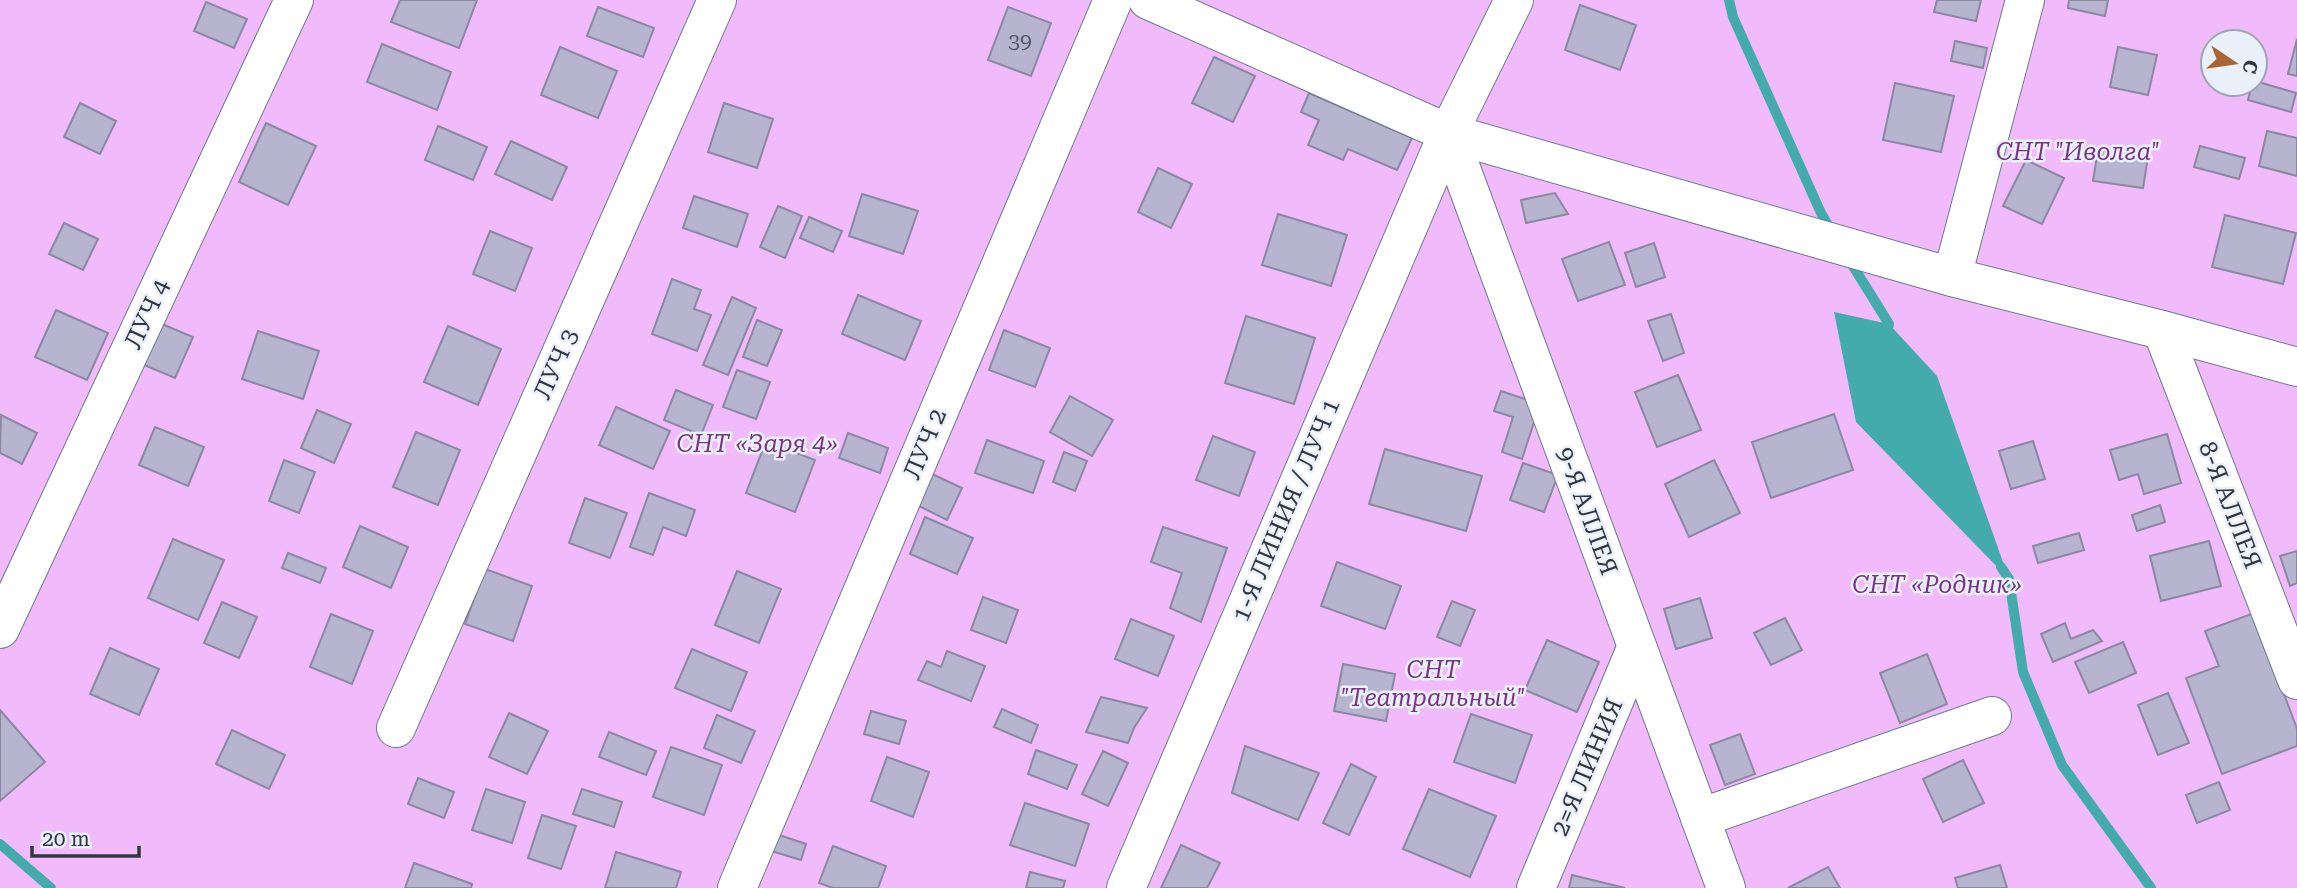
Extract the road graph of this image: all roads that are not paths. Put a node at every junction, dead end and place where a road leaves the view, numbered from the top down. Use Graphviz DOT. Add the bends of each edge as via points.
graph roads {
  1 [pos="294,0"];
  2 [pos="716,0"];
  3 [pos="1113,0"];
  4 [pos="1148,0"];
  5 [pos="1514,0"];
  6 [pos="2025,0"];
  7 [pos="1448,133"];
  8 [pos="1952,277"];
  9 [pos="2162,330"];
  10 [pos="2297,367"];
  11 [pos="0,629"];
  12 [pos="1637,646"];
  13 [pos="2297,680"];
  14 [pos="1992,716"];
  15 [pos="396,728"];
  16 [pos="1700,818"];
  17 [pos="737,888"];
  18 [pos="1126,888"];
  19 [pos="1536,888"];
  20 [pos="1726,888"];
  1 -- 11 [label="street, ЛУЧ 4"];
  2 -- 15 [label="street, ЛУЧ 3"];
  3 -- 17 [label="street, ЛУЧ 2"];
  4 -- 7 [label="street"];
  5 -- 7 [label="street, 1-Я ЛИНИЯ / ЛУЧ 1"];
  6 -- 8 [label="street"];
  7 -- 8 [label="street"];
  7 -- 12 [label="street, 9-Я АЛЛЕЯ"];
  7 -- 18 [label="street, 1-Я ЛИНИЯ / ЛУЧ 1"];
  8 -- 9 [label="street"];
  9 -- 10 [label="street"];
  9 -- 13 [label="street, 8-Я АЛЛЕЯ"];
  12 -- 16 [label="street, 9-Я АЛЛЕЯ"];
  12 -- 19 [label="street, 2=Я ЛИНИЯ"];
  14 -- 16 [label="street"];
  16 -- 20 [label="street, 9-Я АЛЛЕЯ"];
}
